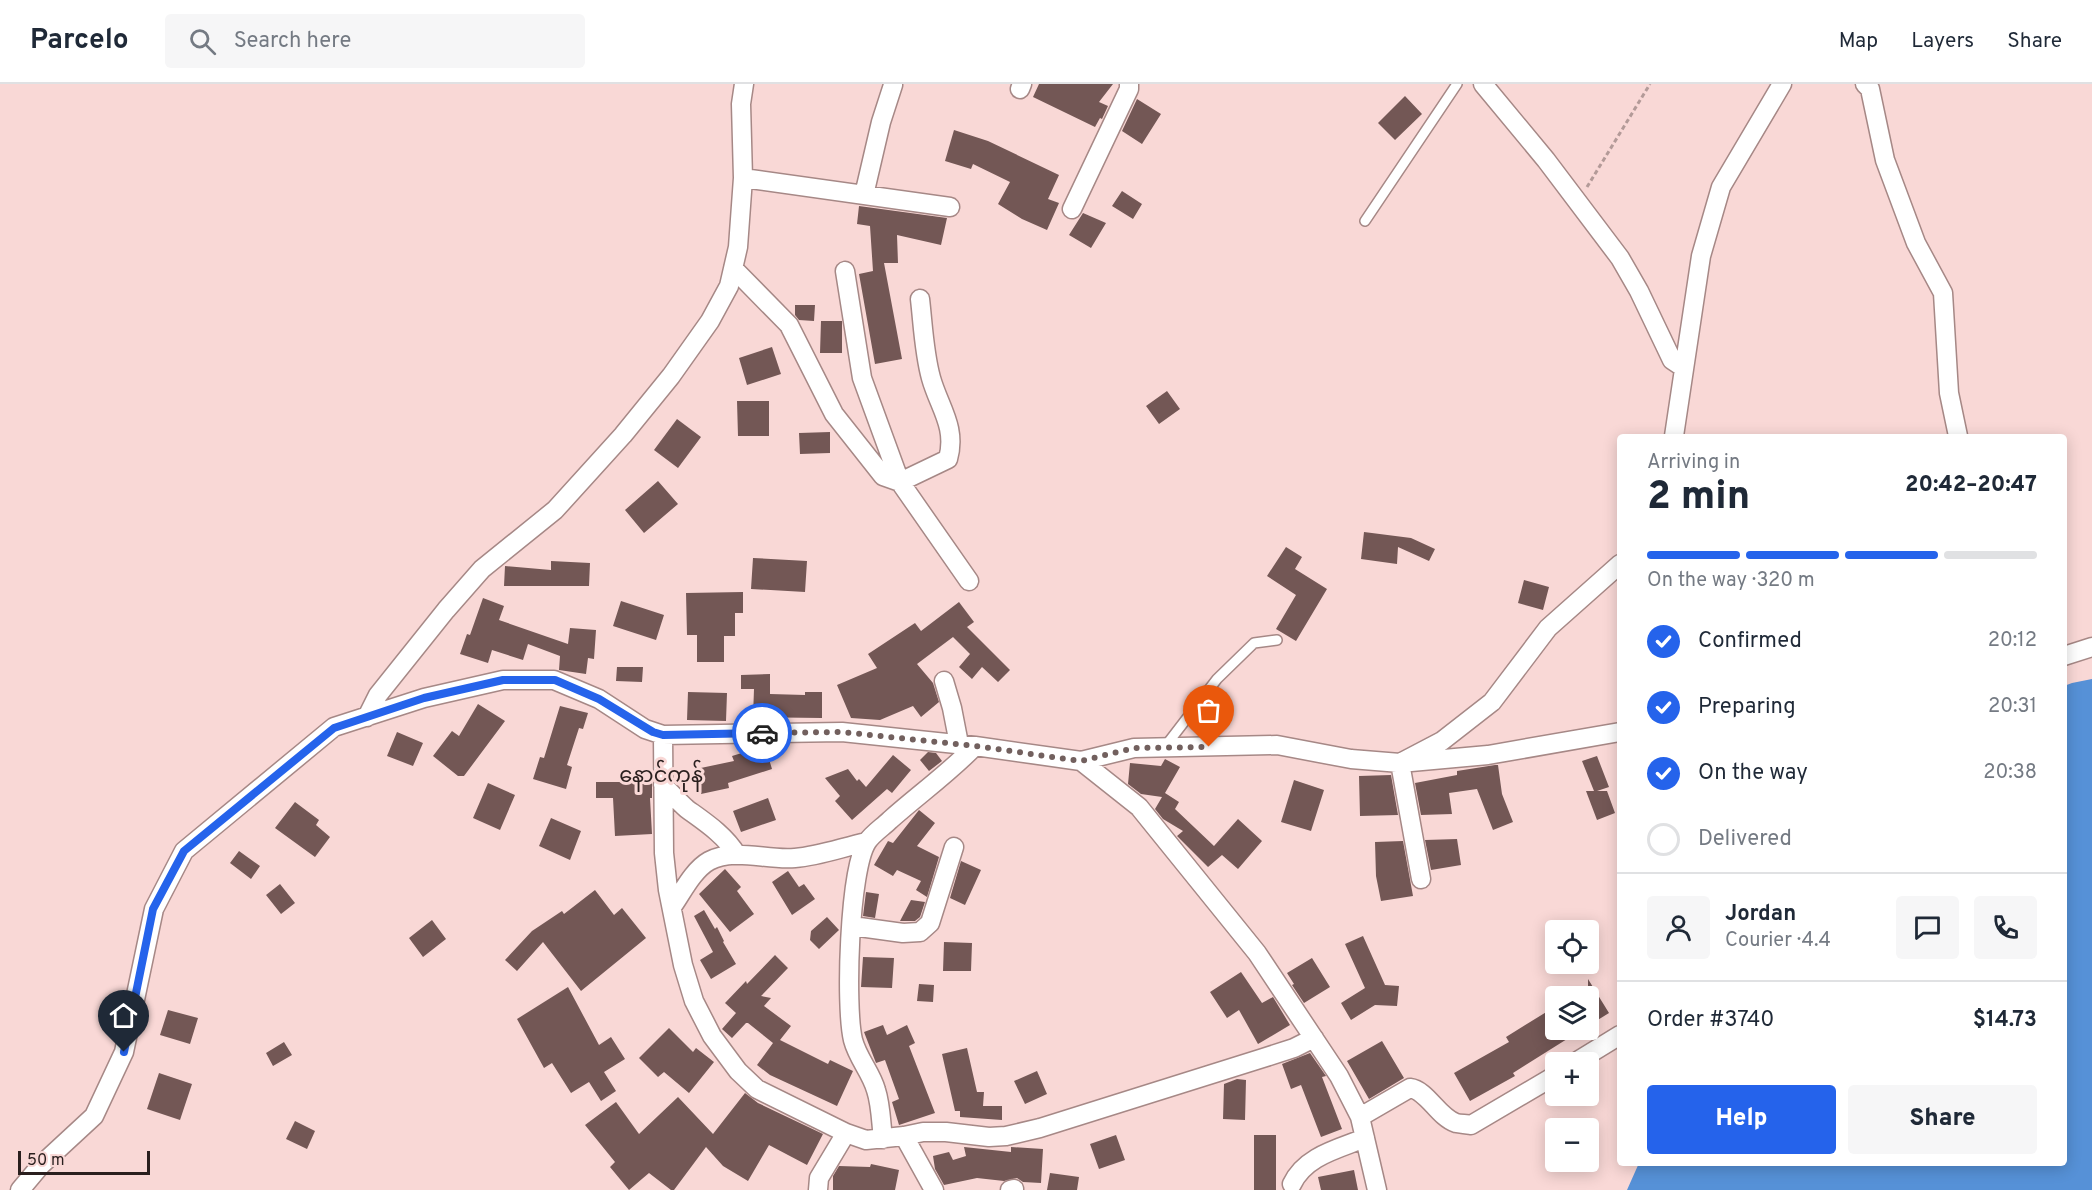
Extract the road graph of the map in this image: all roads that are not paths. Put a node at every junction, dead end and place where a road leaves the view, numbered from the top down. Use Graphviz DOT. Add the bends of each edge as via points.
graph roads {
  1 [pos="744,84"];
  2 [pos="1129,84"];
  3 [pos="1457,84"];
  4 [pos="1483,84"];
  5 [pos="1782,84"];
  6 [pos="1865,84"];
  7 [pos="893,85"];
  8 [pos="743,178"];
  9 [pos="864,195"];
  10 [pos="950,207"];
  11 [pos="1072,208"];
  12 [pos="1365,221"];
  13 [pos="733,268"];
  14 [pos="845,271"];
  15 [pos="920,298"];
  16 [pos="1684,368"];
  17 [pos="1674,434"];
  18 [pos="1958,434"];
  19 [pos="900,482"];
  20 [pos="1617,567"];
  21 [pos="969,581"];
  22 [pos="1277,640"];
  23 [pos="2092,647"];
  24 [pos="2067,655"];
  25 [pos="944,681"];
  26 [pos="367,717"];
  27 [pos="1617,733"];
  28 [pos="663,735"];
  29 [pos="967,745"];
  30 [pos="1164,748"];
  31 [pos="1081,761"];
  32 [pos="1400,763"];
  33 [pos="663,785"];
  34 [pos="867,842"];
  35 [pos="954,847"];
  36 [pos="737,855"];
  37 [pos="1421,879"];
  38 [pos="672,907"];
  39 [pos="852,927"];
  40 [pos="1617,1037"];
  41 [pos="1314,1038"];
  42 [pos="1592,1052"];
  43 [pos="1545,1081"];
  44 [pos="1360,1117"];
  45 [pos="846,1133"];
  46 [pos="904,1136"];
  47 [pos="1365,1138"];
  48 [pos="883,1139"];
  49 [pos="1292,1184"];
  50 [pos="20,1190"];
  51 [pos="818,1190"];
  52 [pos="934,1190"];
  53 [pos="1377,1190"];
  1 -- 8 [label="street"];
  2 -- 11 [label="street"];
  3 -- 12 [label="lane"];
  4 -- 16 [label="street" via="1620,258 1672,360"];
  5 -- 16 [label="street" via="1721,187 1701,255"];
  6 -- 18 [label="street" via="1870,89 1885,160 1917,243 1943,293 1949,393"];
  7 -- 9 [label="street"];
  8 -- 9 [label="street"];
  8 -- 13 [label="street"];
  9 -- 10 [label="street"];
  13 -- 19 [label="street" via="789,325 834,414 883,476"];
  13 -- 26 [label="street" via="729,286 710,321 623,435 555,510 483,569 446,609 378,695"];
  14 -- 19 [label="street" via="862,378"];
  15 -- 19 [label="street" via="931,377 952,443 948,459"];
  16 -- 17 [label="street"];
  19 -- 21 [label="street"];
  20 -- 32 [label="street" via="1548,628 1492,702 1442,741"];
  22 -- 30 [label="lane" via="1254,643 1217,678"];
  23 -- 24 [label="street"];
  25 -- 29 [label="street"];
  26 -- 28 [label="street" via="424,698 503,680 555,680 599,699 645,729"];
  26 -- 50 [label="street" via="334,728 184,851 153,909 124,1052 94,1116"];
  27 -- 32 [label="street" via="1488,755"];
  28 -- 29 [label="street" via="842,732"];
  28 -- 33 [label="street"];
  29 -- 31 [label="street"];
  29 -- 34 [label="street" via="955,768 914,798"];
  30 -- 31 [label="street" via="1134,748"];
  30 -- 32 [label="street" via="1277,745 1351,759"];
  31 -- 41 [label="street" via="1138,807 1257,952"];
  32 -- 37 [label="street"];
  33 -- 36 [label="street"];
  33 -- 38 [label="street" via="664,853"];
  34 -- 36 [label="street" via="794,858"];
  34 -- 39 [label="street" via="859,862"];
  35 -- 39 [label="street" via="930,923 920,932"];
  36 -- 38 [label="street" via="720,856 699,869"];
  38 -- 45 [label="street" via="694,1001 712,1036 738,1071 757,1089"];
  39 -- 48 [label="street" via="849,1017 857,1051 877,1091"];
  40 -- 42 [label="street"];
  41 -- 44 [label="street"];
  41 -- 46 [label="street" via="1263,1059 1040,1128 1006,1136 946,1132"];
  43 -- 44 [label="street" via="1471,1125 1455,1123 1419,1089 1410,1088"];
  44 -- 47 [label="street"];
  45 -- 48 [label="street" via="866,1140"];
  45 -- 51 [label="street" via="819,1178"];
  46 -- 48 [label="street"];
  46 -- 52 [label="street"];
  47 -- 49 [label="street" via="1314,1159 1297,1171"];
  47 -- 53 [label="street"];
}
